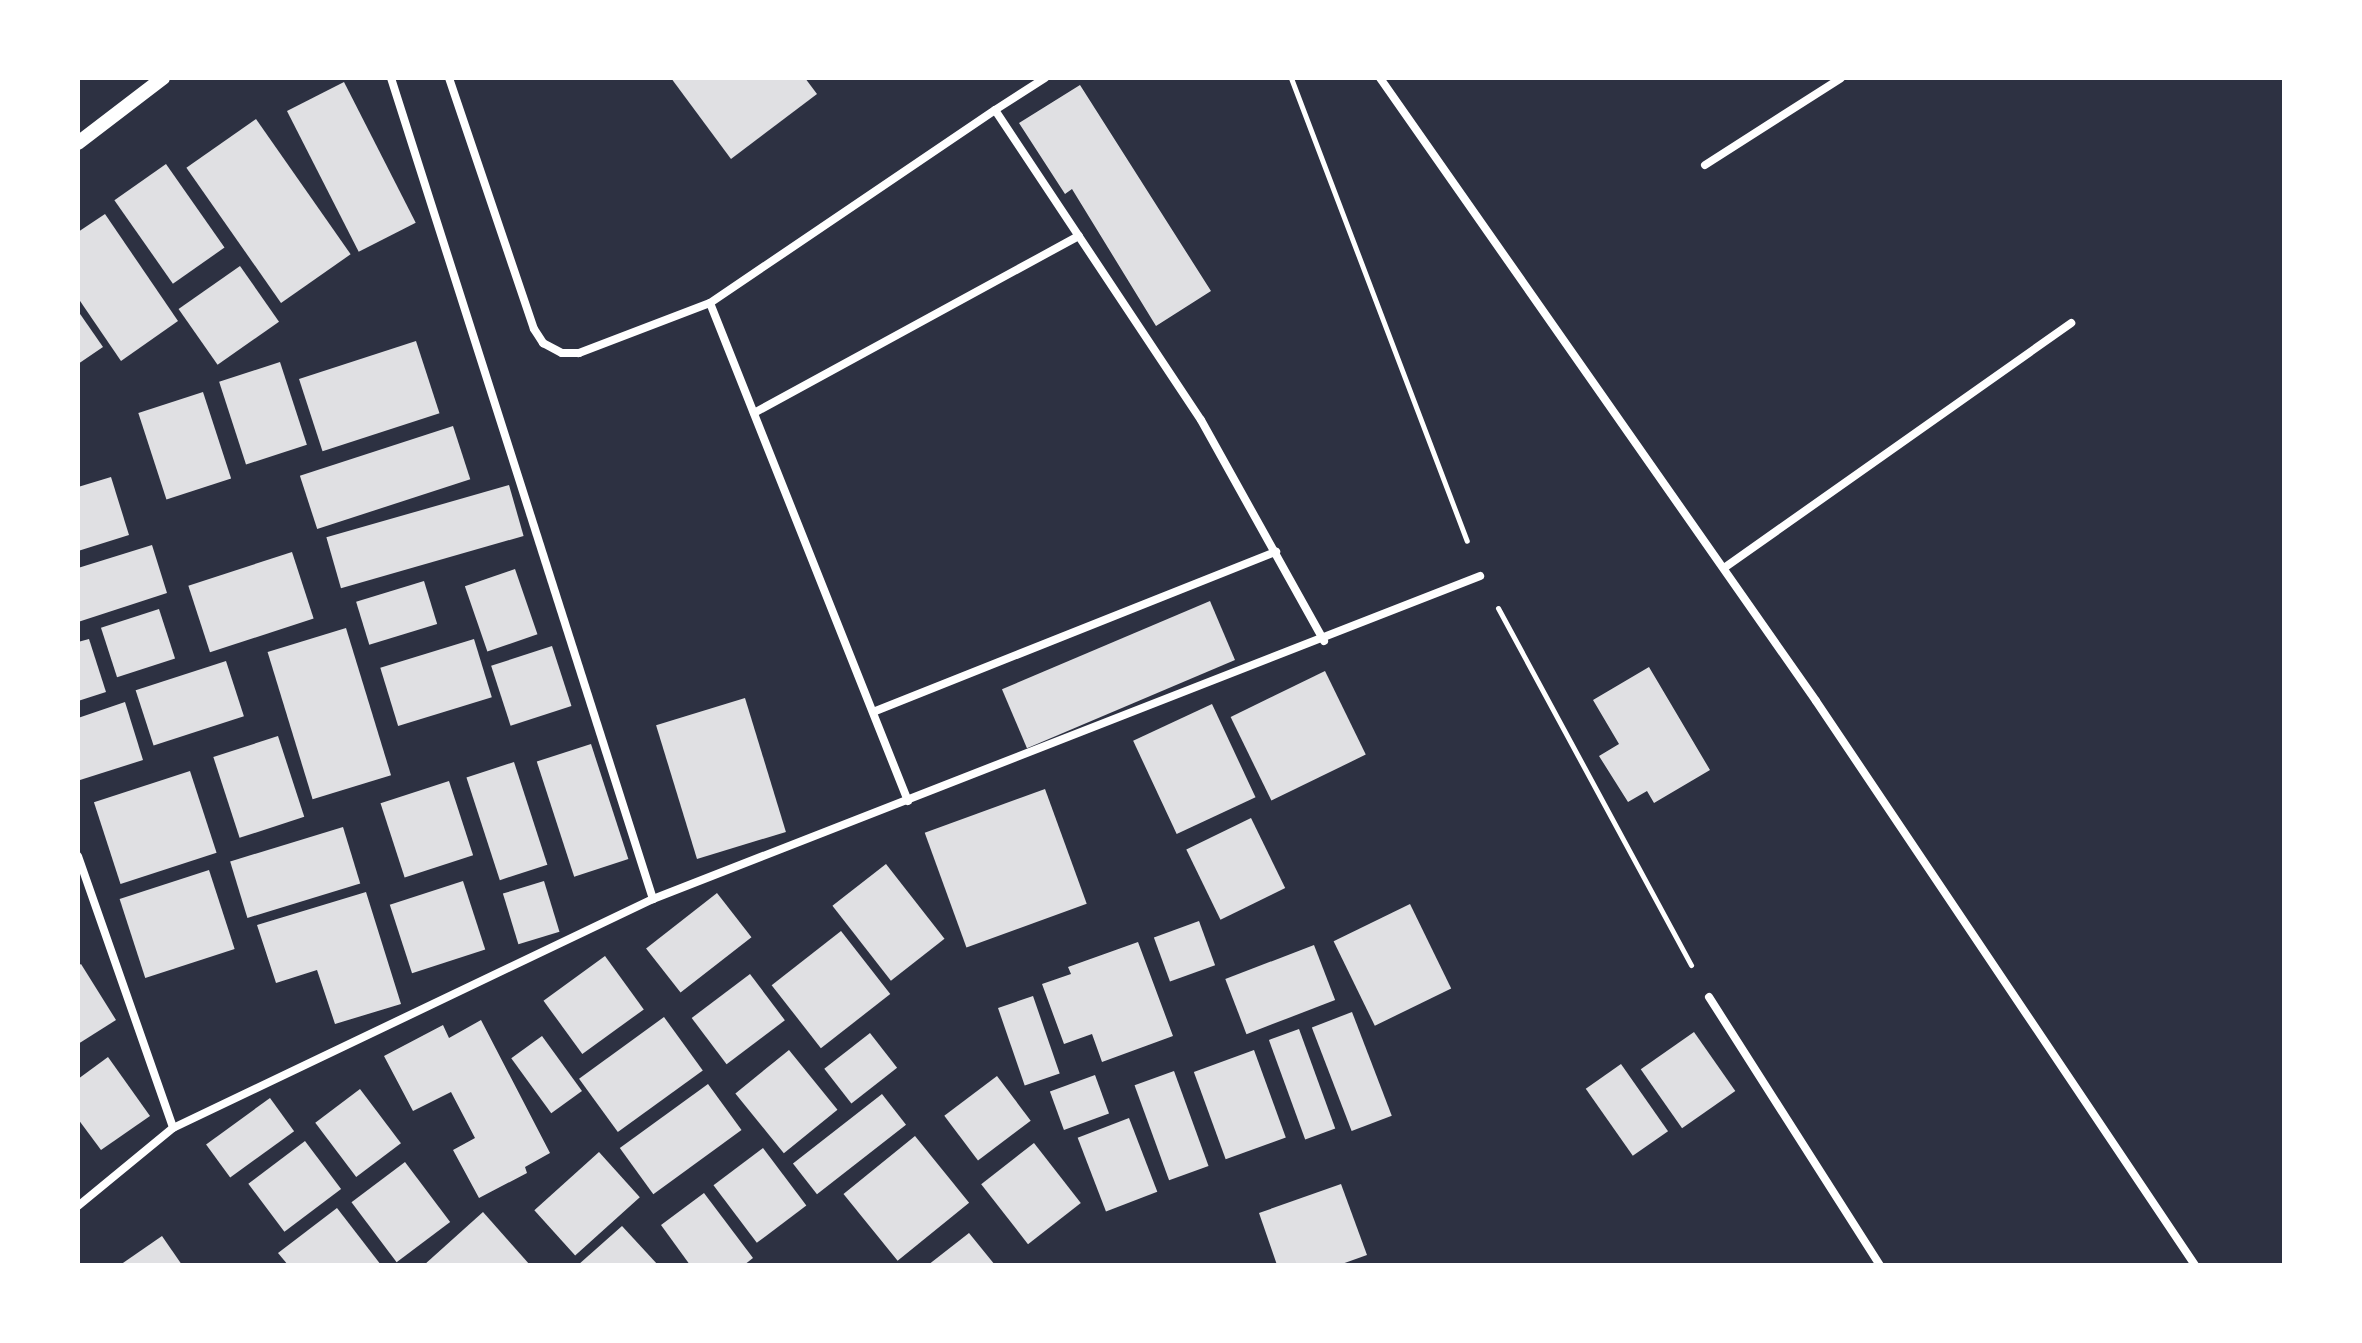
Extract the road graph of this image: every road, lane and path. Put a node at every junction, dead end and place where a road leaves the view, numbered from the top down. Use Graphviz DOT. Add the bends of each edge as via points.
graph roads {
  1 [pos="163,78"];
  2 [pos="391,78"];
  3 [pos="449,78"];
  4 [pos="1045,78"];
  5 [pos="1380,78"];
  6 [pos="1837,79"];
  7 [pos="995,110"];
  8 [pos="78,143"];
  9 [pos="1705,165"];
  10 [pos="1079,236"];
  11 [pos="710,303"];
  12 [pos="2071,323"];
  13 [pos="754,413"];
  14 [pos="1276,552"];
  15 [pos="1724,568"];
  16 [pos="1480,576"];
  17 [pos="1324,641"];
  18 [pos="873,712"];
  19 [pos="908,801"];
  20 [pos="78,856"];
  21 [pos="653,899"];
  22 [pos="1709,997"];
  23 [pos="173,1128"];
  24 [pos="78,1206"];
  25 [pos="1880,1265"];
  26 [pos="2195,1265"];
  1 -- 8 [label="street"];
  2 -- 21 [label="street"];
  3 -- 11 [label="street" via="543,343 562,353 579,353"];
  4 -- 7 [label="street"];
  5 -- 15 [label="street"];
  6 -- 9 [label="street"];
  7 -- 10 [label="street"];
  7 -- 11 [label="street"];
  10 -- 13 [label="street"];
  10 -- 14 [label="street" via="1201,420"];
  11 -- 13 [label="street"];
  12 -- 15 [label="street"];
  13 -- 18 [label="street"];
  14 -- 17 [label="street"];
  14 -- 18 [label="street"];
  15 -- 26 [label="street"];
  16 -- 17 [label="street"];
  17 -- 19 [label="street"];
  18 -- 19 [label="street"];
  19 -- 21 [label="street"];
  20 -- 23 [label="street"];
  21 -- 23 [label="street"];
  22 -- 25 [label="street"];
  23 -- 24 [label="street"];
}
